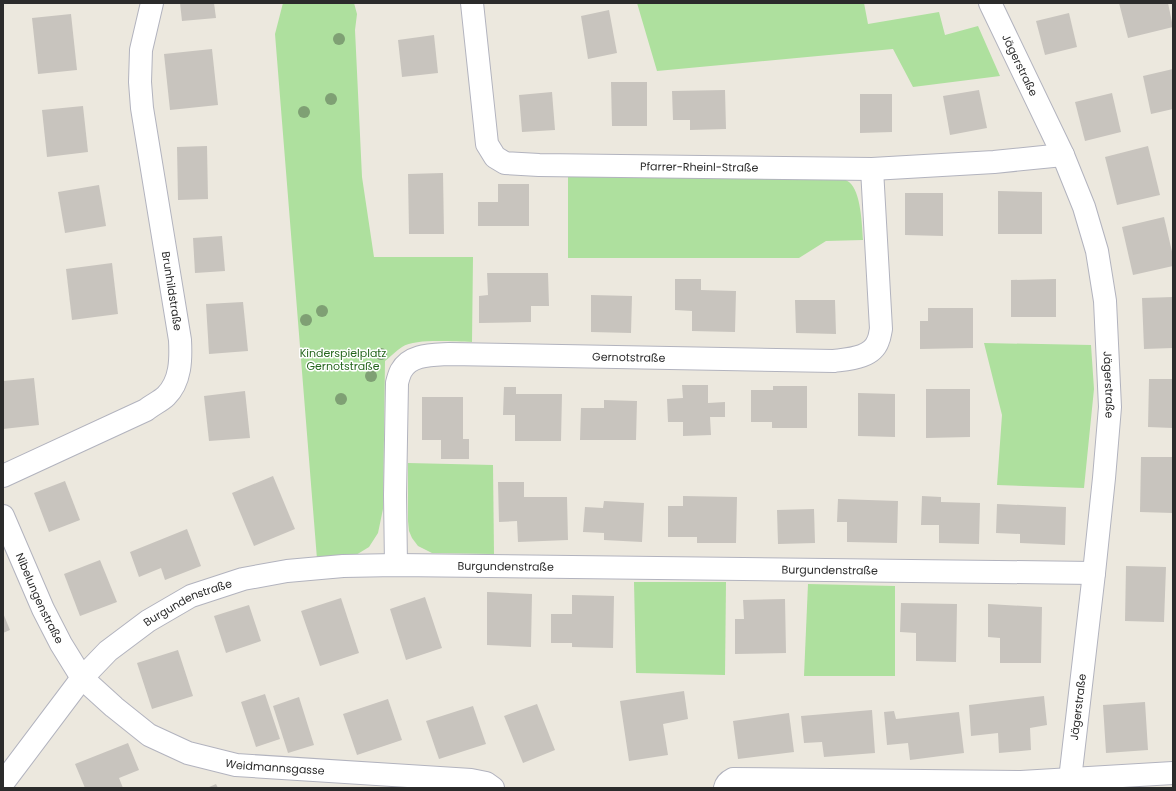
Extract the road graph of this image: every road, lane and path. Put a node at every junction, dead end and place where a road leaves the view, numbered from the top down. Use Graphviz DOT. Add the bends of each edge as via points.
graph roads {
  1 [pos="152,3"];
  2 [pos="472,3"];
  3 [pos="990,3"];
  4 [pos="1063,155"];
  5 [pos="872,169"];
  6 [pos="3,476"];
  7 [pos="3,516"];
  8 [pos="396,565"];
  9 [pos="1094,573"];
  10 [pos="82,678"];
  11 [pos="1173,772"];
  12 [pos="3,783"];
  13 [pos="1069,784"];
  14 [pos="493,788"];
  15 [pos="724,788"];
  1 -- 6 [label="street, Brunhildstraße" via="141,50 141,89 146,138 180,340 181,362 176,380 166,395 146,410"];
  2 -- 5 [label="street, Pfarrer-Rheinl-Straße" via="487,144 495,157 506,164"];
  3 -- 4 [label="street, Jägerstraße"];
  4 -- 5 [label="street, Pfarrer-Rheinl-Straße"];
  4 -- 9 [label="street, Jägerstraße" via="1084,207 1097,251 1105,301 1110,407"];
  5 -- 8 [label="street, Gernotstraße" via="881,328 878,342 869,353 853,359 834,361 449,354 411,360 401,370 397,383"];
  7 -- 10 [label="street, Nibelungenstraße" via="43,609"];
  8 -- 9 [label="street, Burgundenstraße"];
  8 -- 10 [label="street, Burgundenstraße" via="287,571 242,579 191,596 148,620 108,651"];
  9 -- 13 [label="street, Jägerstraße"];
  10 -- 12 [label="street, Burgundenstraße"];
  10 -- 14 [label="street, Weidmannsgasse" via="114,708 149,734 188,753 236,765 471,780 486,783"];
  11 -- 13 [label="street"];
  13 -- 15 [label="street" via="733,779"];
}
